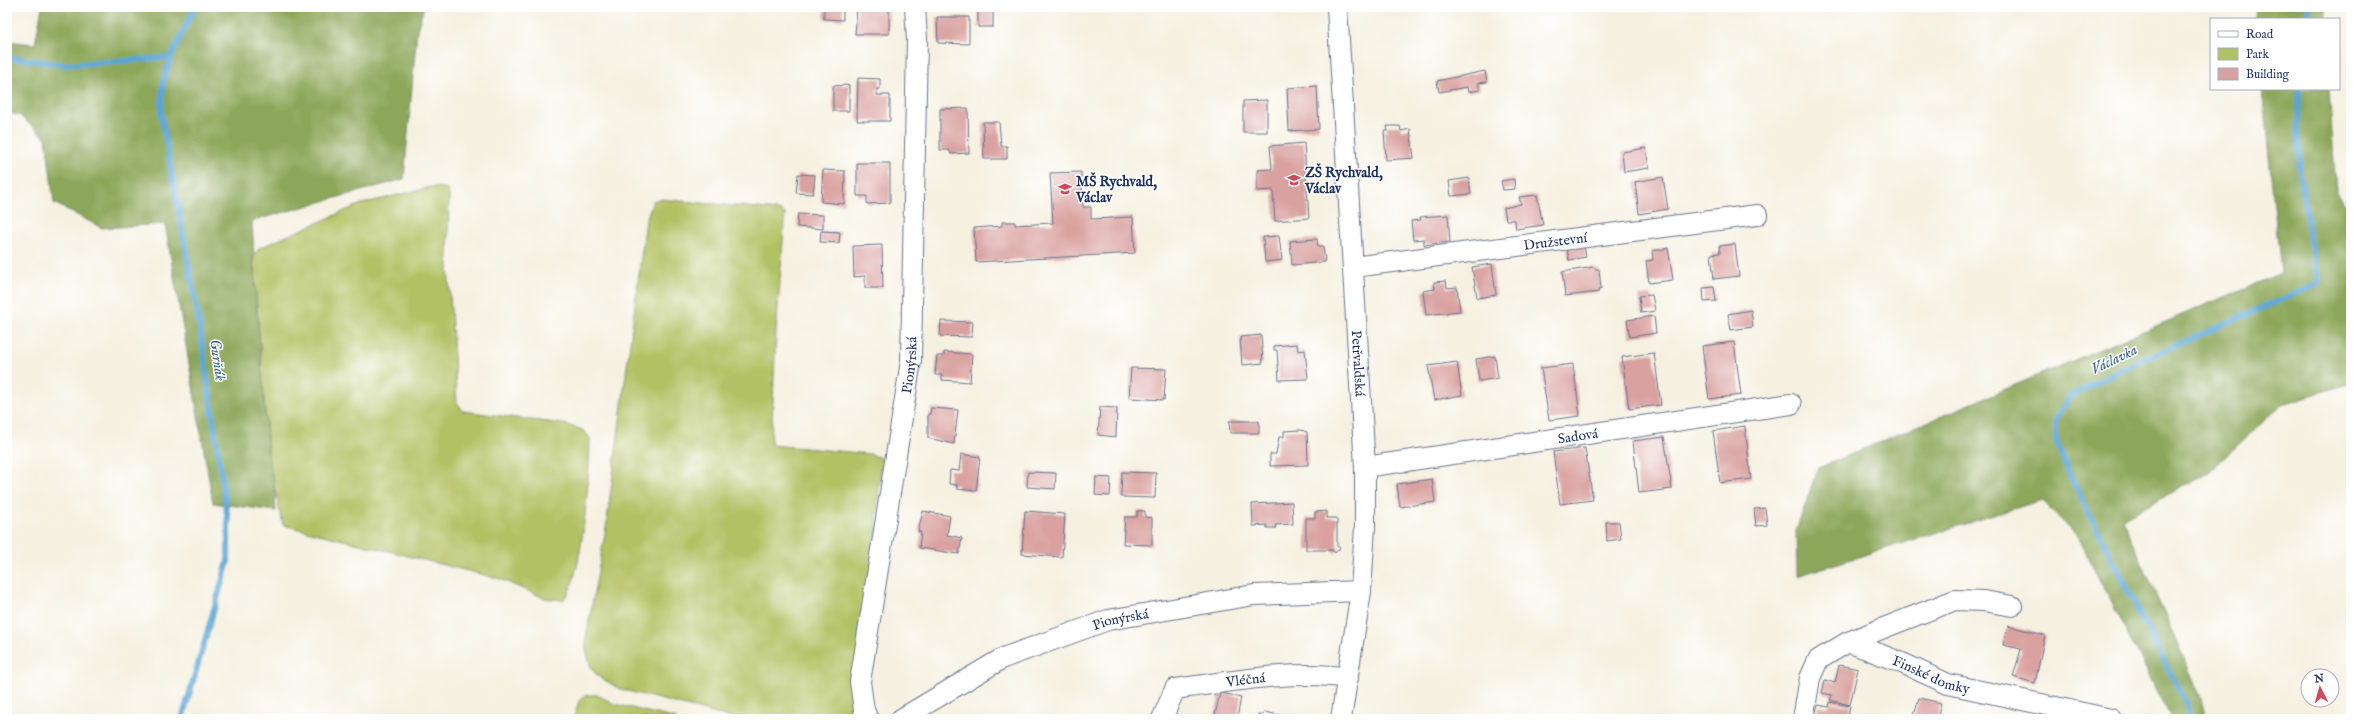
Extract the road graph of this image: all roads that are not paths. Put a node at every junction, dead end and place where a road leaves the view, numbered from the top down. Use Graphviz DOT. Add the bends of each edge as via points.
graph roads {
  1 [pos="915,7"];
  2 [pos="1337,7"];
  3 [pos="1757,215"];
  4 [pos="1353,267"];
  5 [pos="1791,404"];
  6 [pos="1365,467"];
  7 [pos="1361,591"];
  8 [pos="2012,606"];
  9 [pos="1848,642"];
  10 [pos="1348,678"];
  11 [pos="868,719"];
  12 [pos="901,719"];
  13 [pos="1162,719"];
  14 [pos="1341,719"];
  15 [pos="1802,719"];
  16 [pos="2111,719"];
  1 -- 11 [label="street, Pionýrská" via="917,40 911,361 860,682 864,710"];
  2 -- 4 [label="street, Petřvaldská"];
  3 -- 4 [label="street, Družstevní"];
  4 -- 6 [label="street, Petřvaldská"];
  5 -- 6 [label="street, Sadová"];
  6 -- 7 [label="street, Petřvaldská"];
  7 -- 10 [label="street, Petřvaldská"];
  7 -- 12 [label="street, Pionýrská" via="1254,595 1108,620 1003,658"];
  8 -- 9 [label="street" via="1984,601 1954,600"];
  9 -- 15 [label="street" via="1818,660 1810,678"];
  9 -- 16 [label="street, Finské domky" via="1948,684"];
  10 -- 13 [label="street, Vléčná" via="1306,675 1175,689"];
  10 -- 14 [label="street, Petřvaldská"];
}
